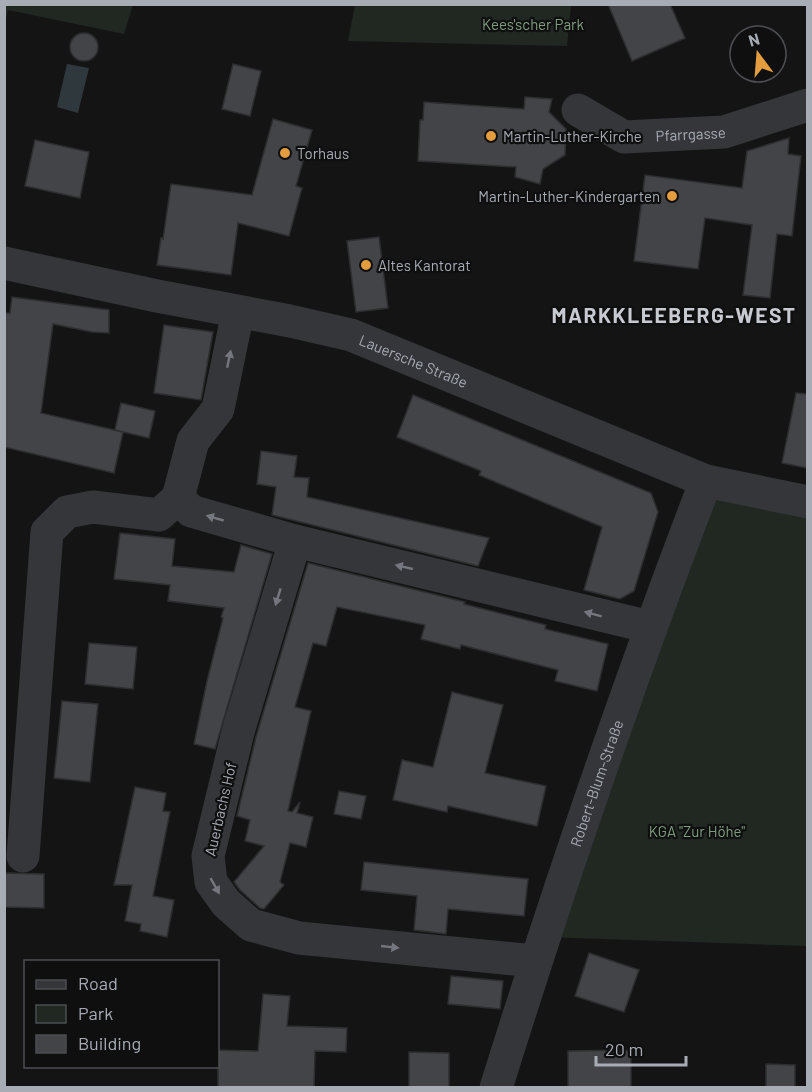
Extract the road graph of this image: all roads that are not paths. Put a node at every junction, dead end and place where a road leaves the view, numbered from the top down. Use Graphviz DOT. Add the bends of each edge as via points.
graph roads {
  1 [pos="807,105"];
  2 [pos="578,110"];
  3 [pos="4,263"];
  4 [pos="238,312"];
  5 [pos="706,481"];
  6 [pos="178,498"];
  7 [pos="807,502"];
  8 [pos="295,541"];
  9 [pos="650,627"];
  10 [pos="23,856"];
  11 [pos="535,961"];
  12 [pos="496,1088"];
  1 -- 2 [label="street, Pfarrgasse" via="724,132 624,137"];
  3 -- 4 [label="street, Lauersche Straße"];
  4 -- 5 [label="street, Lauersche Straße" via="351,335"];
  6 -- 4 [label="street, one-way" via="193,441 218,409"];
  5 -- 7 [label="street, Lauersche Straße"];
  5 -- 9 [label="street, Robert-Blum-Straße"];
  8 -- 6 [label="street, one-way" via="191,511"];
  6 -- 10 [label="street" via="159,515 93,507 67,512 47,532"];
  9 -- 8 [label="street, one-way"];
  8 -- 11 [label="street, Auerbachs Hof, one-way" via="238,732 208,856 211,882 226,903 251,925 299,938"];
  9 -- 11 [label="street, Robert-Blum-Straße"];
  11 -- 12 [label="street, Robert-Blum-Straße"];
}
